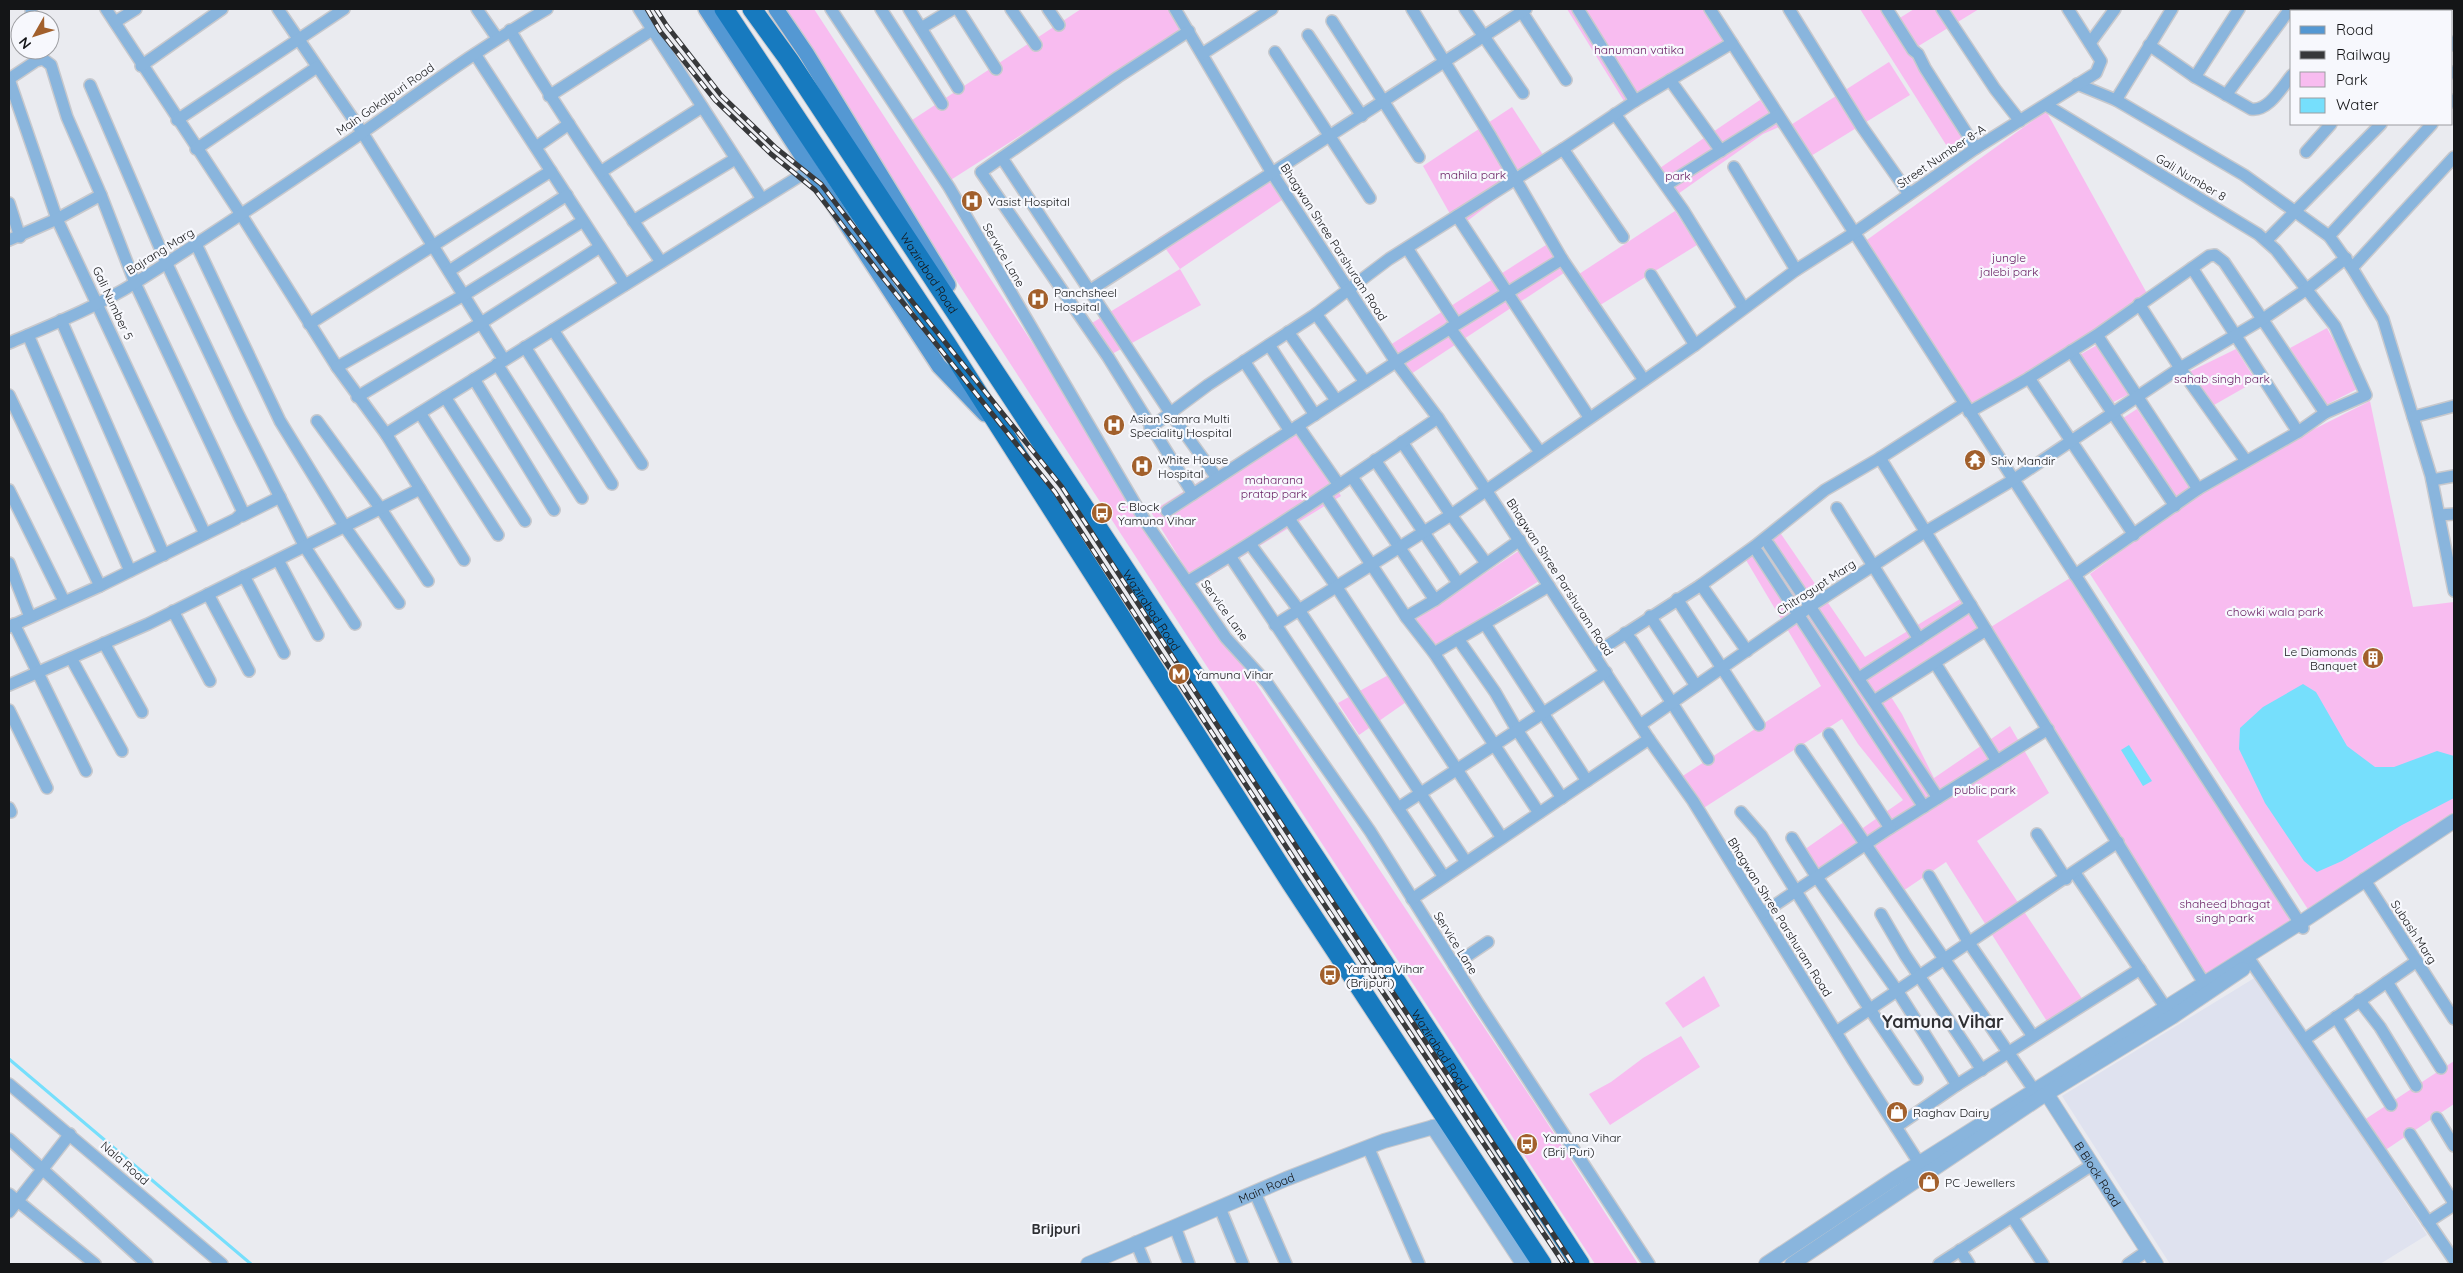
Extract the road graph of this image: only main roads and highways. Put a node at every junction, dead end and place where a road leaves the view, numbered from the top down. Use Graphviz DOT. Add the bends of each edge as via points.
graph roads {
  1 [pos="706,9"];
  2 [pos="724,9"];
  3 [pos="752,9"];
  4 [pos="776,9"];
  5 [pos="1025,418"];
  6 [pos="1006,438"];
  7 [pos="1542,1264"];
  8 [pos="1580,1264"];
  1 -- 6 [label="main road" via="940,366"];
  2 -- 6 [label="highway, Wazirabad Road"];
  3 -- 5 [label="highway, Wazirabad Road"];
  4 -- 5 [label="main road" via="806,52"];
  5 -- 8 [label="highway, Wazirabad Road" via="1320,863"];
  6 -- 7 [label="highway, Wazirabad Road" via="1286,875 1440,1125"];
}
